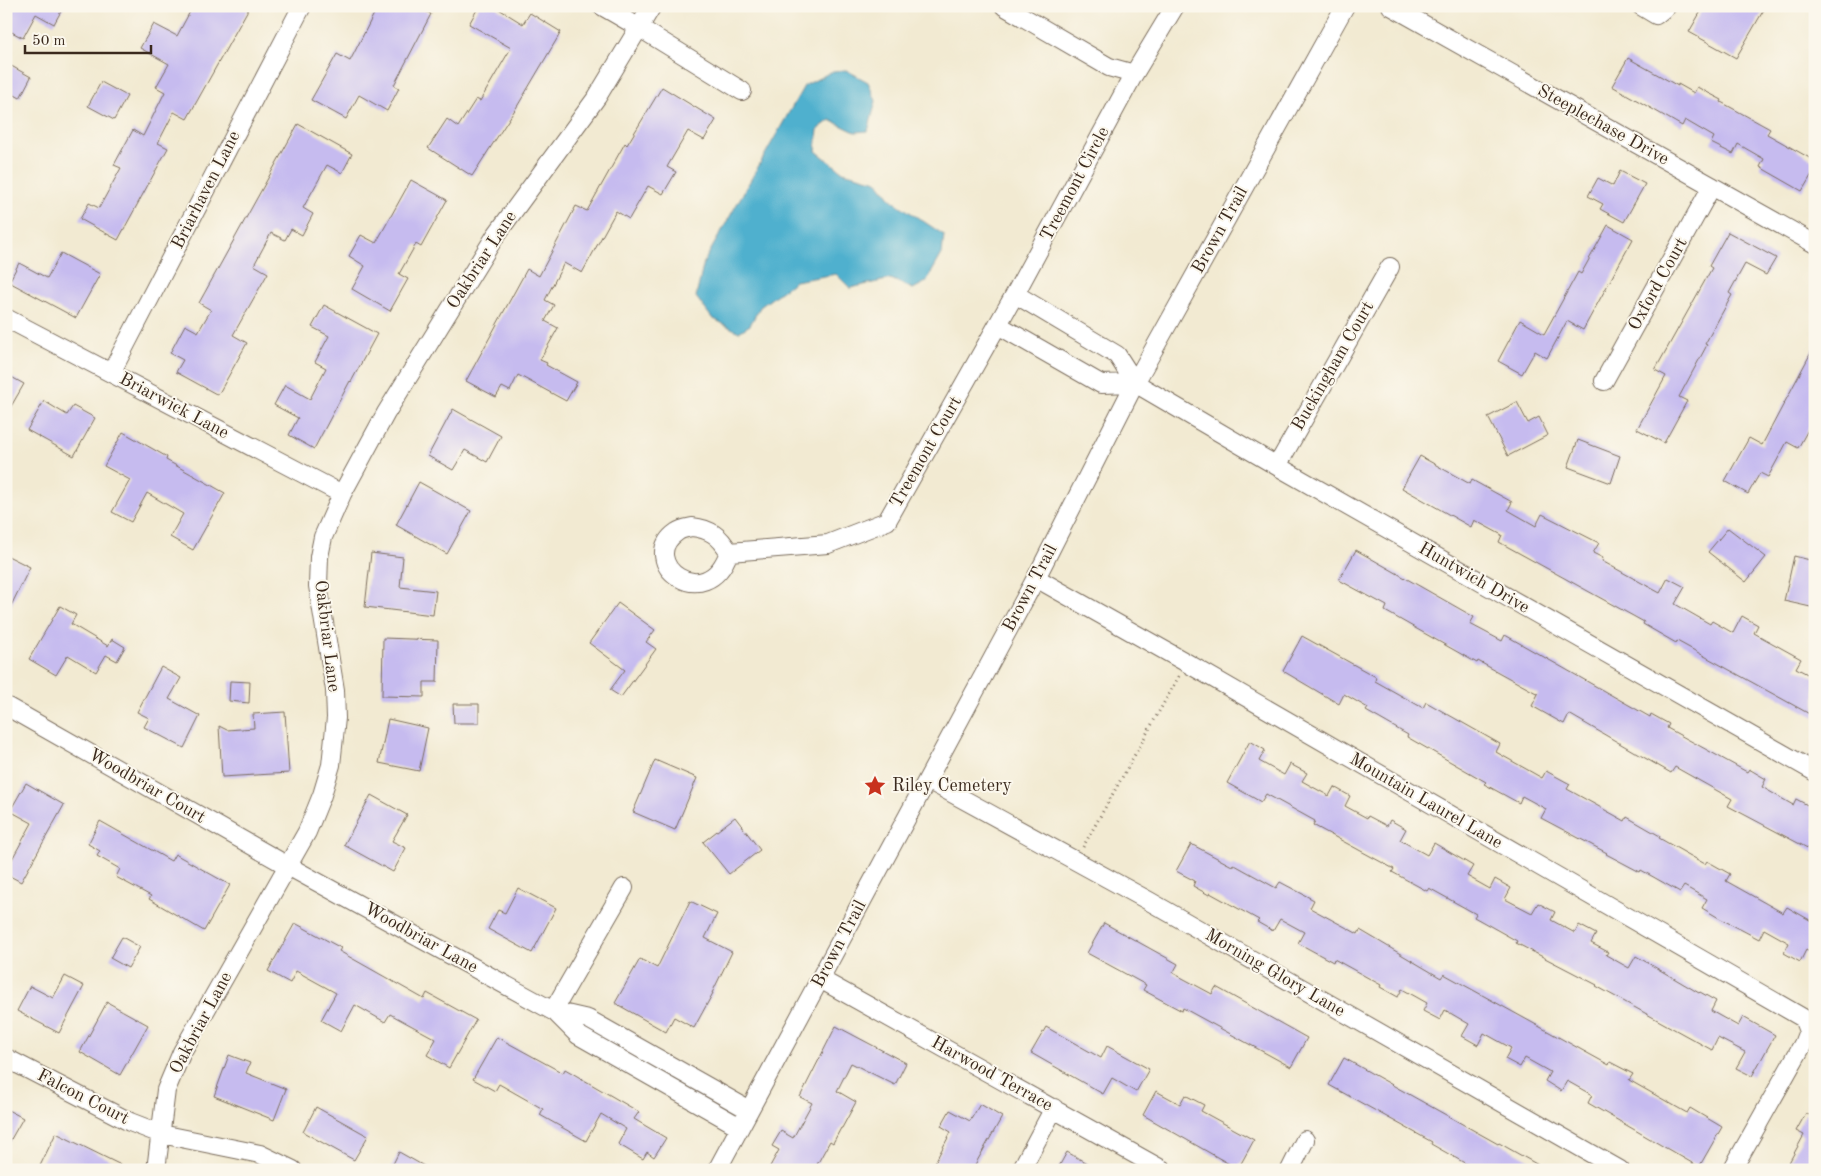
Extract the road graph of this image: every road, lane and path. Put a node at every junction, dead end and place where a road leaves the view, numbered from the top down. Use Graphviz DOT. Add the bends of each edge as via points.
graph roads {
  1 [pos="302,6"];
  2 [pos="602,6"];
  3 [pos="652,6"];
  4 [pos="1004,6"];
  5 [pos="1174,6"];
  6 [pos="1345,6"];
  7 [pos="1391,6"];
  8 [pos="1641,6"];
  9 [pos="1667,6"];
  10 [pos="640,28"];
  11 [pos="1134,74"];
  12 [pos="742,91"];
  13 [pos="1712,186"];
  14 [pos="1815,244"];
  15 [pos="1390,267"];
  16 [pos="1015,294"];
  17 [pos="6,318"];
  18 [pos="998,325"];
  19 [pos="111,373"];
  20 [pos="1604,381"];
  21 [pos="1134,382"];
  22 [pos="1277,466"];
  23 [pos="342,494"];
  24 [pos="729,552"];
  25 [pos="1036,578"];
  26 [pos="1186,663"];
  27 [pos="6,706"];
  28 [pos="1815,772"];
  29 [pos="928,780"];
  30 [pos="1075,861"];
  31 [pos="288,866"];
  32 [pos="624,888"];
  33 [pos="820,979"];
  34 [pos="554,1010"];
  35 [pos="6,1058"];
  36 [pos="1054,1108"];
  37 [pos="749,1110"];
  38 [pos="740,1127"];
  39 [pos="162,1134"];
  40 [pos="1305,1140"];
  41 [pos="156,1170"];
  42 [pos="293,1170"];
  43 [pos="717,1170"];
  44 [pos="1020,1170"];
  45 [pos="1163,1170"];
  46 [pos="1290,1170"];
  47 [pos="1620,1170"];
  48 [pos="1732,1170"];
  1 -- 19 [label="street, Briarhaven Lane"];
  2 -- 10 [label="street"];
  3 -- 10 [label="street, Oakbriar Lane"];
  4 -- 11 [label="street" via="1109,67"];
  5 -- 11 [label="street, Treemont Circle"];
  6 -- 21 [label="street, Brown Trail"];
  7 -- 13 [label="street, Steeplechase Drive"];
  8 -- 9 [label="street" via="1656,15"];
  10 -- 12 [label="street"];
  10 -- 23 [label="street, Oakbriar Lane" via="597,97 496,235 386,413"];
  11 -- 16 [label="street, Treemont Circle"];
  13 -- 14 [label="street, Steeplechase Drive"];
  13 -- 20 [label="street, Oxford Court"];
  15 -- 22 [label="street, Buckingham Court"];
  16 -- 18 [label="street, Treemont Court"];
  16 -- 21 [label="street" via="1117,355"];
  17 -- 19 [label="street, Briarwick Lane"];
  18 -- 21 [label="street" via="1101,384"];
  18 -- 24 [label="street, Treemont Court" via="887,521 828,544"];
  19 -- 23 [label="street, Briarwick Lane"];
  21 -- 22 [label="street, Huntwich Drive"];
  21 -- 25 [label="street, Brown Trail"];
  22 -- 28 [label="street, Huntwich Drive"];
  23 -- 31 [label="street, Oakbriar Lane" via="323,537 318,586 335,690 331,765 307,832"];
  25 -- 26 [label="street, Mountain Laurel Lane"];
  25 -- 29 [label="street, Brown Trail"];
  26 -- 30 [label="path"];
  26 -- 48 [label="street, Mountain Laurel Lane" via="1803,1018 1808,1031 1803,1044"];
  27 -- 31 [label="street, Woodbriar Court"];
  29 -- 30 [label="street, Morning Glory Lane"];
  29 -- 33 [label="street, Brown Trail"];
  30 -- 47 [label="street, Morning Glory Lane"];
  31 -- 34 [label="street, Woodbriar Lane"];
  31 -- 39 [label="street, Oakbriar Lane" via="182,1052 166,1090"];
  32 -- 34 [label="street"];
  33 -- 36 [label="street, Harwood Terrace"];
  33 -- 37 [label="street, Brown Trail"];
  34 -- 37 [label="street, Woodbriar Lane" via="588,1019"];
  34 -- 38 [label="street, Woodbriar Lane" via="578,1035"];
  35 -- 39 [label="street, Falcon Court" via="130,1122"];
  36 -- 44 [label="street"];
  36 -- 45 [label="street, Harwood Terrace"];
  37 -- 38 [label="street, Brown Trail"];
  38 -- 43 [label="street, Brown Trail"];
  39 -- 41 [label="street, Oakbriar Lane"];
  39 -- 42 [label="street, Falcon Court" via="260,1154"];
  40 -- 46 [label="street"];
}
